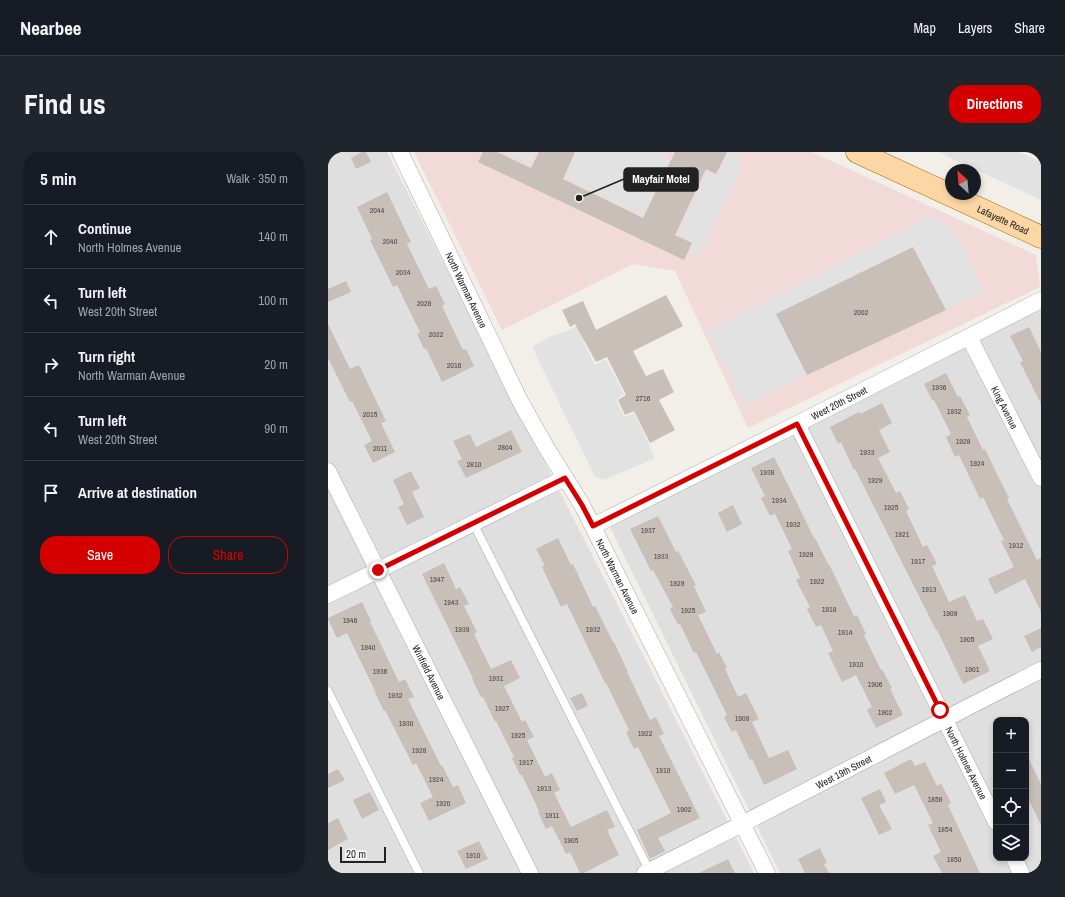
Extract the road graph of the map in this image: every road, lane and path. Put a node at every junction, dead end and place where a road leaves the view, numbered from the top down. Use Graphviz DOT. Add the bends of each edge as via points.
graph roads {
  1 [pos="400,152"];
  2 [pos="857,152"];
  3 [pos="1041,237"];
  4 [pos="1041,300"];
  5 [pos="969,336"];
  6 [pos="797,424"];
  7 [pos="328,472"];
  8 [pos="565,478"];
  9 [pos="1041,478"];
  10 [pos="473,523"];
  11 [pos="593,526"];
  12 [pos="378,570"];
  13 [pos="328,595"];
  14 [pos="1041,670"];
  15 [pos="328,691"];
  16 [pos="945,719"];
  17 [pos="993,816"];
  18 [pos="743,824"];
  19 [pos="1015,861"];
  20 [pos="648,872"];
  21 [pos="419,873"];
  22 [pos="530,873"];
  23 [pos="767,873"];
  24 [pos="1021,873"];
  1 -- 8 [label="street, North Warman Avenue" via="520,401"];
  2 -- 3 [label="main road, Lafayette Road"];
  4 -- 5 [label="street, West 20th Street"];
  5 -- 6 [label="street, West 20th Street"];
  5 -- 9 [label="street, King Avenue"];
  6 -- 11 [label="street, West 20th Street"];
  6 -- 16 [label="street, North Holmes Avenue"];
  7 -- 12 [label="street, Winfield Avenue"];
  8 -- 10 [label="street"];
  8 -- 11 [label="street, North Warman Avenue"];
  10 -- 12 [label="street"];
  10 -- 20 [label="lane"];
  11 -- 18 [label="street, North Warman Avenue"];
  12 -- 13 [label="street"];
  12 -- 22 [label="street, Winfield Avenue"];
  14 -- 16 [label="street, West 19th Street"];
  15 -- 21 [label="lane"];
  16 -- 17 [label="street, North Holmes Avenue"];
  16 -- 18 [label="street, West 19th Street"];
  18 -- 20 [label="street, West 19th Street"];
  18 -- 23 [label="street, North Warman Avenue"];
  19 -- 24 [label="street"];
}
